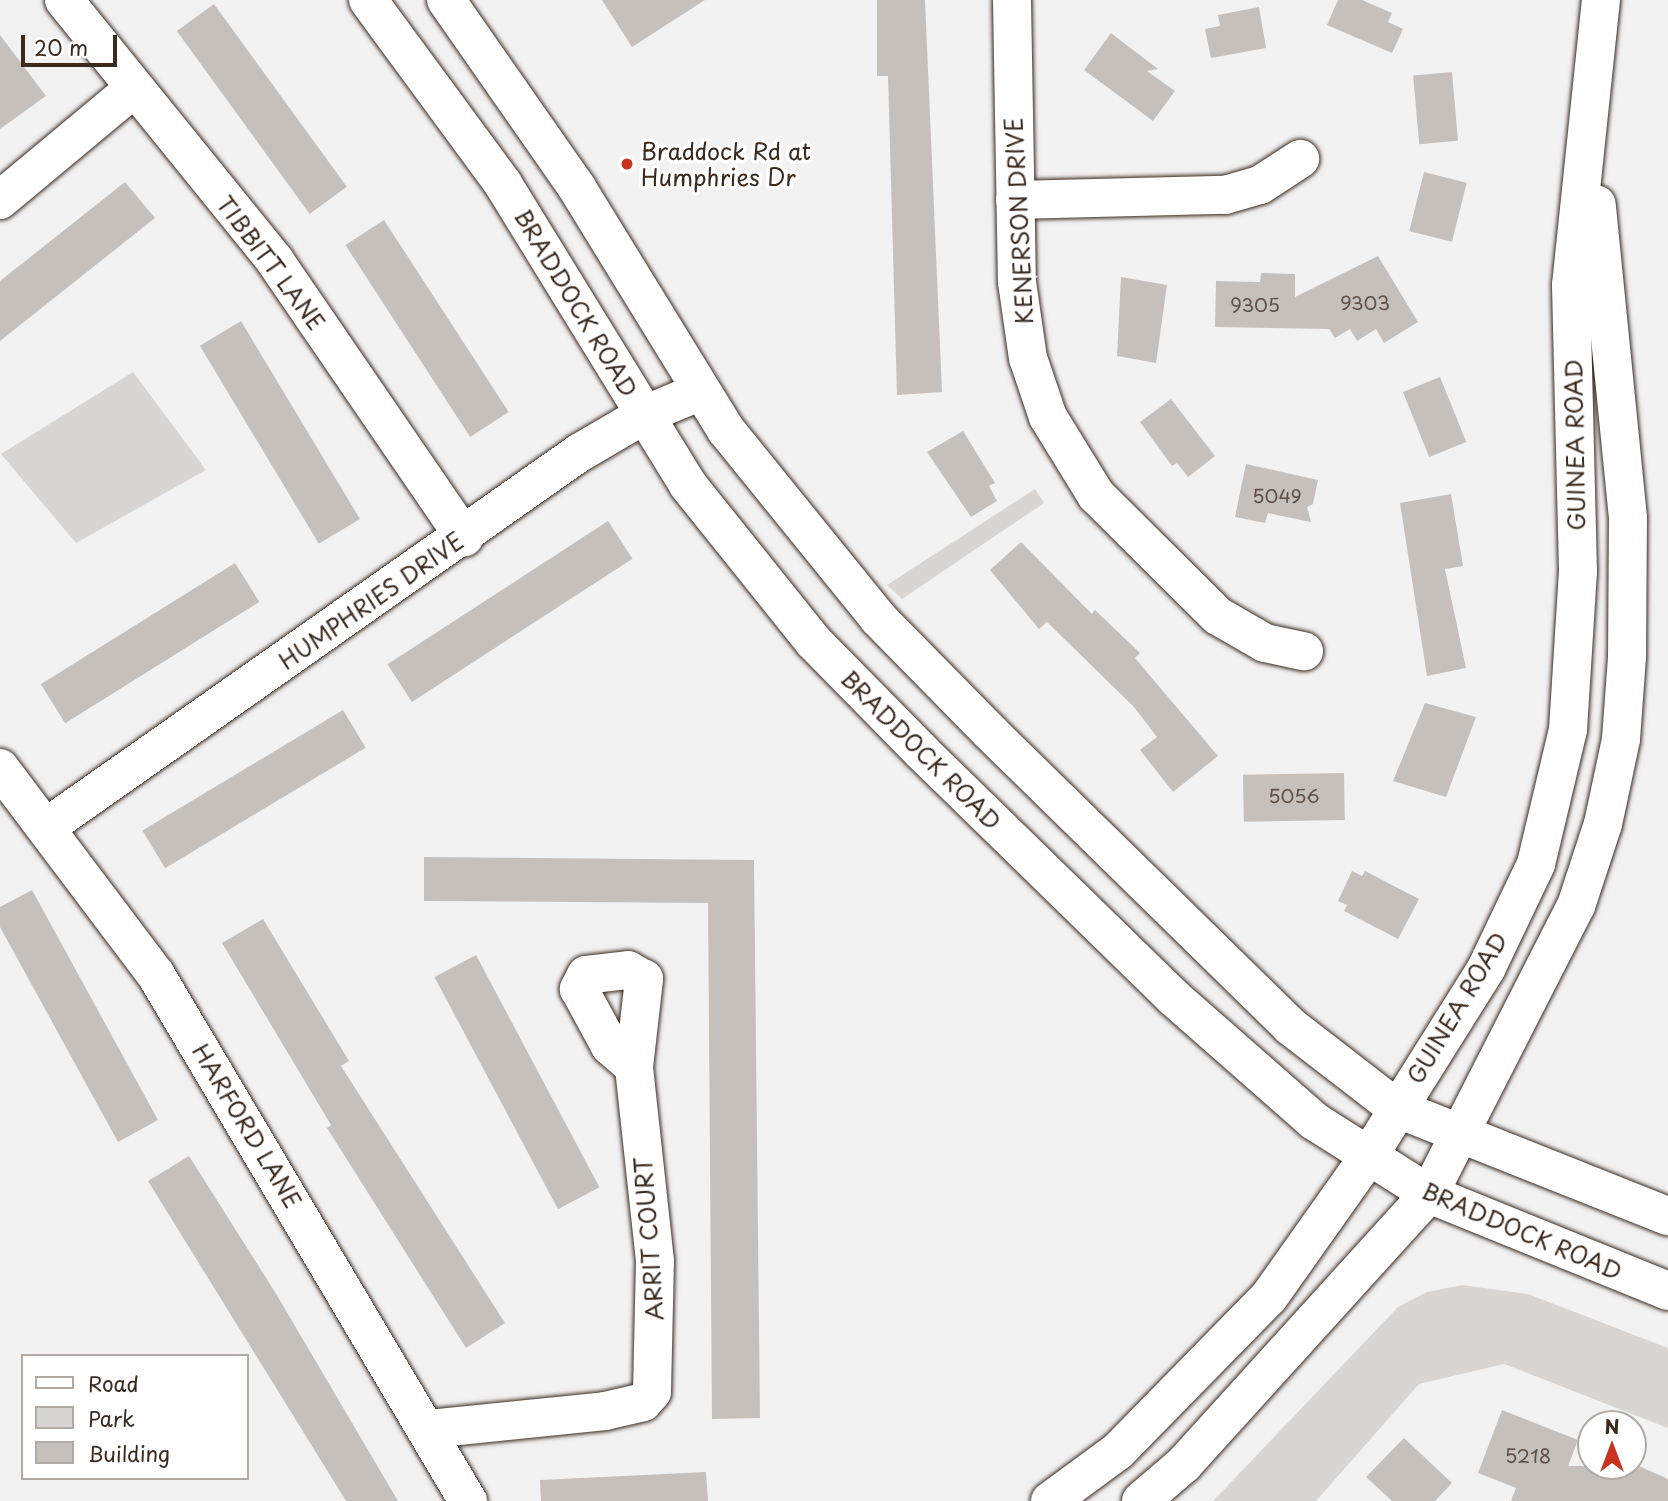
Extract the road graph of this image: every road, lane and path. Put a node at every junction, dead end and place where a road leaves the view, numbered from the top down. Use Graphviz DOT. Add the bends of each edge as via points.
graph roads {
  1 [pos="64,0"];
  2 [pos="368,0"];
  3 [pos="446,0"];
  4 [pos="1012,0"];
  5 [pos="1601,0"];
  6 [pos="134,89"];
  7 [pos="1590,137"];
  8 [pos="1300,159"];
  9 [pos="0,200"];
  10 [pos="1014,200"];
  11 [pos="701,391"];
  12 [pos="644,415"];
  13 [pos="464,537"];
  14 [pos="1304,651"];
  15 [pos="0,768"];
  16 [pos="48,825"];
  17 [pos="634,1067"];
  18 [pos="1395,1108"];
  19 [pos="1460,1135"];
  20 [pos="1368,1157"];
  21 [pos="1429,1194"];
  22 [pos="1668,1216"];
  23 [pos="1668,1291"];
  24 [pos="429,1429"];
  25 [pos="468,1501"];
  26 [pos="1050,1501"];
  27 [pos="1141,1501"];
  1 -- 6 [label="main road, TIBBITT LANE"];
  2 -- 12 [label="main road, BRADDOCK ROAD" via="503,184"];
  3 -- 11 [label="main road" via="576,188"];
  4 -- 10 [label="main road, KENERSON DRIVE"];
  5 -- 7 [label="main road, GUINEA ROAD"];
  6 -- 9 [label="main road"];
  6 -- 13 [label="main road, TIBBITT LANE" via="275,261"];
  7 -- 18 [label="main road, GUINEA ROAD" via="1571,285 1578,572 1568,730 1536,864 1486,969"];
  7 -- 19 [label="main road, GUINEA ROAD" via="1628,518 1620,739 1604,824 1576,906"];
  8 -- 10 [label="main road" via="1260,185 1225,195"];
  10 -- 14 [label="main road, KENERSON DRIVE" via="1017,282 1028,358 1048,417 1076,467 1119,520 1218,616 1265,643"];
  11 -- 12 [label="main road, HUMPHRIES DRIVE"];
  11 -- 18 [label="main road" via="726,430 878,618 1290,1026"];
  12 -- 13 [label="main road, HUMPHRIES DRIVE" via="579,453"];
  12 -- 20 [label="main road, BRADDOCK ROAD" via="688,485 813,641 1173,996 1314,1121"];
  13 -- 16 [label="main road, HUMPHRIES DRIVE"];
  15 -- 16 [label="main road, HARFORD LANE"];
  16 -- 24 [label="main road, HARFORD LANE" via="156,975"];
  17 -- 24 [label="main road, ARRIT COURT" via="655,1261 652,1392 643,1402 605,1411"];
  18 -- 19 [label="main road"];
  18 -- 20 [label="main road, GUINEA ROAD"];
  19 -- 21 [label="main road, GUINEA ROAD"];
  19 -- 22 [label="main road"];
  20 -- 21 [label="main road, BRADDOCK ROAD"];
  20 -- 26 [label="main road, GUINEA ROAD" via="1269,1297 1118,1451"];
  21 -- 23 [label="main road, BRADDOCK ROAD"];
  21 -- 27 [label="main road, GUINEA ROAD" via="1184,1464"];
  24 -- 25 [label="main road, HARFORD LANE"];
}
